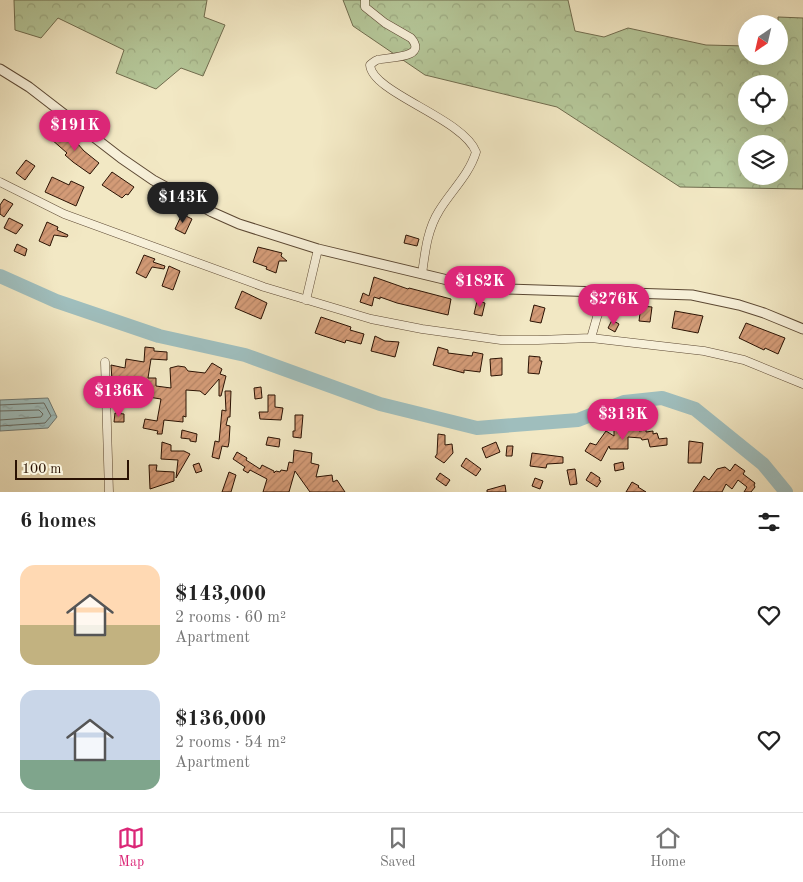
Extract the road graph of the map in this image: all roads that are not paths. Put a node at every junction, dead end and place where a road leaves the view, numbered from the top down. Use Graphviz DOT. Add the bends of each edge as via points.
graph roads {
  1 [pos="365,0"];
  2 [pos="2,71"];
  3 [pos="0,182"];
  4 [pos="318,249"];
  5 [pos="422,274"];
  6 [pos="608,291"];
  7 [pos="306,300"];
  8 [pos="803,329"];
  9 [pos="591,338"];
  10 [pos="105,362"];
  11 [pos="803,384"];
  12 [pos="110,492"];
  1 -- 5 [label="street" via="365,7 375,16 415,42 415,47 406,56 376,60 370,65 371,70 383,84 463,135 476,152 469,169 438,212 425,246"];
  2 -- 4 [label="street" via="29,87 153,180 225,218"];
  3 -- 7 [label="street" via="64,214"];
  4 -- 5 [label="street"];
  4 -- 7 [label="street"];
  5 -- 6 [label="street" via="494,289"];
  6 -- 8 [label="street" via="708,297 764,312"];
  6 -- 9 [label="street"];
  7 -- 9 [label="street" via="371,319 502,340"];
  9 -- 11 [label="street" via="704,351 744,360"];
  10 -- 12 [label="street"];
}
